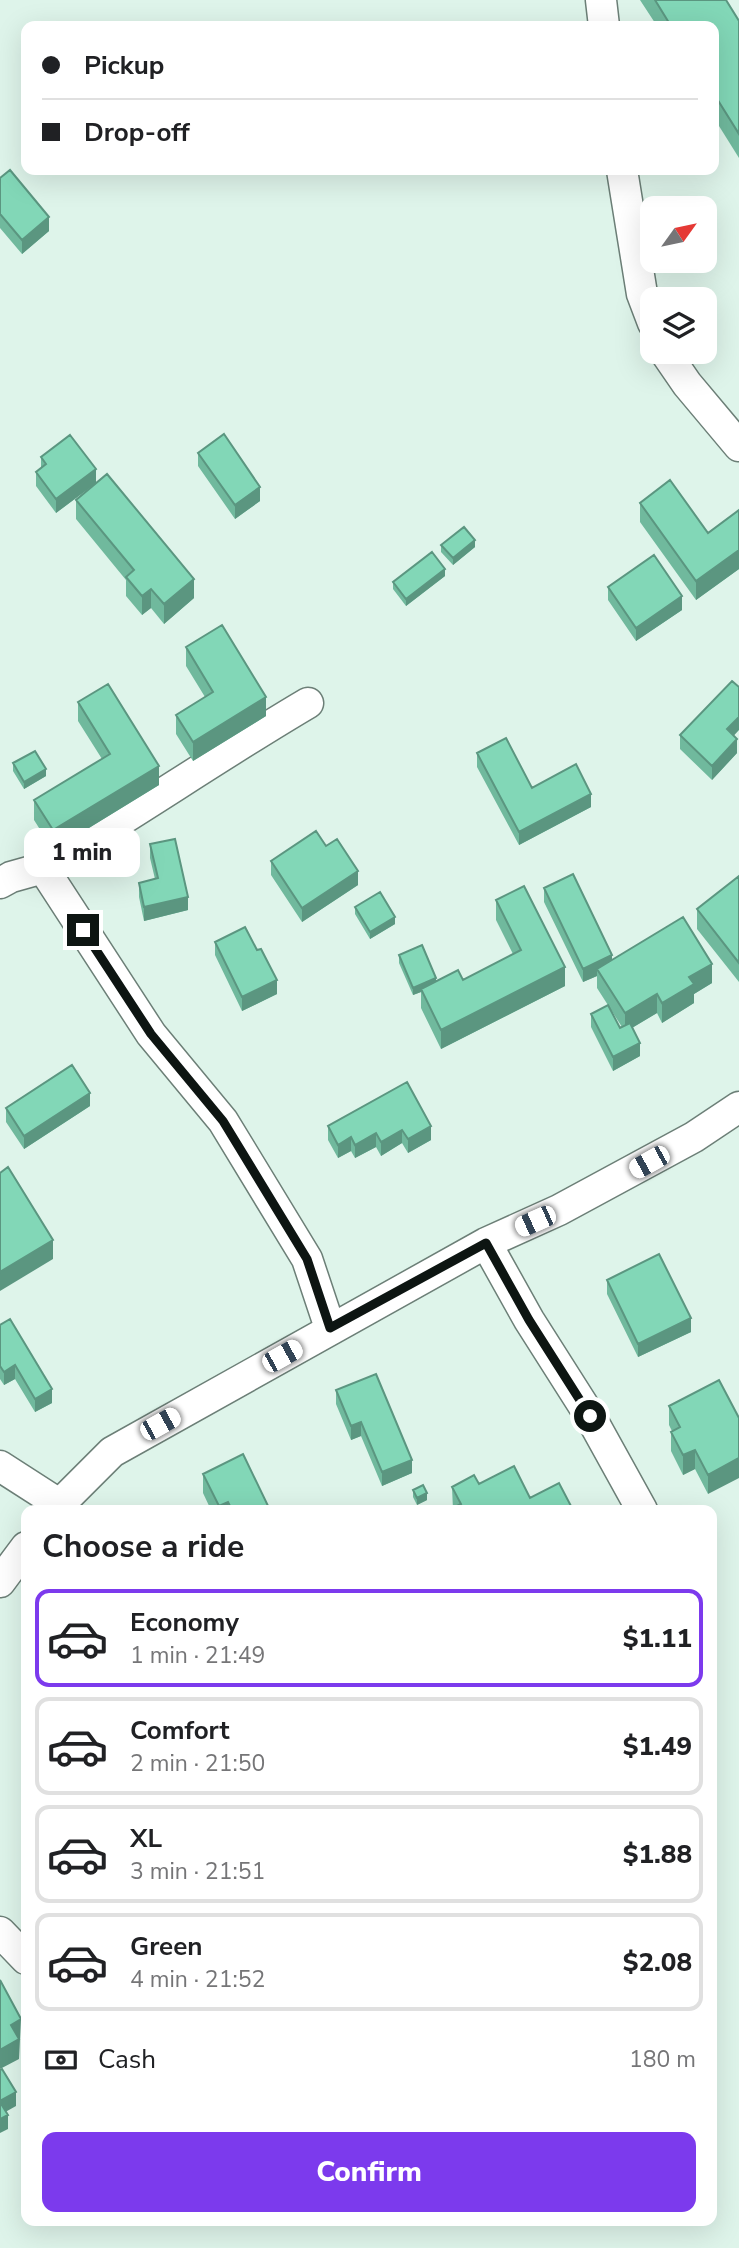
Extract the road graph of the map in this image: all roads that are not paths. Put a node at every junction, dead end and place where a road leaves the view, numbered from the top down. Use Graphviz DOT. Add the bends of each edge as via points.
graph roads {
  1 [pos="601,0"];
  2 [pos="603,21"];
  3 [pos="623,175"];
  4 [pos="641,287"];
  5 [pos="673,364"];
  6 [pos="739,446"];
  7 [pos="308,703"];
  8 [pos="43,867"];
  9 [pos="0,883"];
  10 [pos="739,1107"];
  11 [pos="486,1243"];
  12 [pos="330,1328"];
  13 [pos="0,1466"];
  14 [pos="53,1505"];
  15 [pos="58,1505"];
  16 [pos="639,1505"];
  17 [pos="21,1554"];
  18 [pos="0,1582"];
  19 [pos="0,1932"];
  20 [pos="21,1954"];
  1 -- 2 [label="street"];
  3 -- 4 [label="street"];
  5 -- 6 [label="street"];
  7 -- 8 [label="street"];
  8 -- 9 [label="street"];
  8 -- 12 [label="street" via="151,1034 230,1133 307,1259"];
  10 -- 11 [label="street" via="694,1138"];
  11 -- 12 [label="street"];
  11 -- 16 [label="street"];
  12 -- 15 [label="street" via="112,1452"];
  13 -- 14 [label="street"];
  17 -- 18 [label="street"];
  19 -- 20 [label="street"];
}
